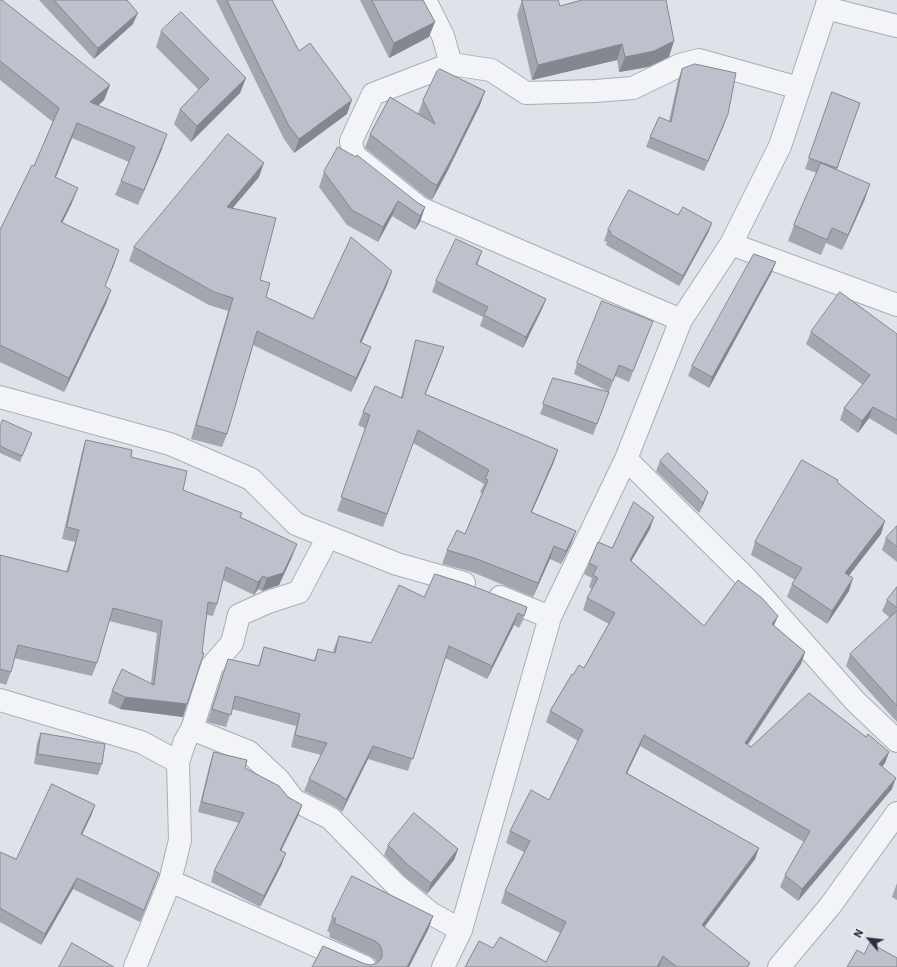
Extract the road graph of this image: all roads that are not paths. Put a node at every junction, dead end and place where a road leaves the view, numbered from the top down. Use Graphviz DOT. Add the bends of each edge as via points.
graph roads {
  1 [pos="425,0"];
  2 [pos="827,4"];
  3 [pos="897,26"];
  4 [pos="451,64"];
  5 [pos="800,88"];
  6 [pos="731,244"];
  7 [pos="897,305"];
  8 [pos="681,320"];
  9 [pos="0,397"];
  10 [pos="626,459"];
  11 [pos="328,537"];
  12 [pos="550,617"];
  13 [pos="0,700"];
  14 [pos="192,728"];
  15 [pos="897,741"];
  16 [pos="178,762"];
  17 [pos="897,813"];
  18 [pos="170,881"];
  19 [pos="461,930"];
  20 [pos="137,964"];
  21 [pos="365,967"];
  22 [pos="443,967"];
  23 [pos="779,967"];
  1 -- 4 [label="street" via="443,36"];
  2 -- 3 [label="street"];
  2 -- 5 [label="street"];
  4 -- 5 [label="street" via="491,70 526,93 633,88 680,65 698,60"];
  4 -- 8 [label="street" via="373,94 351,141 354,155 420,208"];
  5 -- 6 [label="street" via="780,146"];
  6 -- 7 [label="street"];
  6 -- 8 [label="street"];
  8 -- 10 [label="street"];
  9 -- 11 [label="street" via="170,444 251,479 296,524"];
  10 -- 12 [label="street"];
  10 -- 15 [label="street" via="746,578 856,701"];
  11 -- 12 [label="street" via="397,564 467,584"];
  11 -- 14 [label="street" via="299,592 239,615 232,643 212,666"];
  12 -- 19 [label="street"];
  13 -- 16 [label="street" via="141,742"];
  14 -- 16 [label="street"];
  14 -- 19 [label="street" via="249,752 279,780 294,800 330,818 396,885 432,914"];
  16 -- 18 [label="street" via="180,840"];
  17 -- 23 [label="street" via="830,906"];
  18 -- 20 [label="street"];
  18 -- 21 [label="street"];
  19 -- 22 [label="street"];
}
